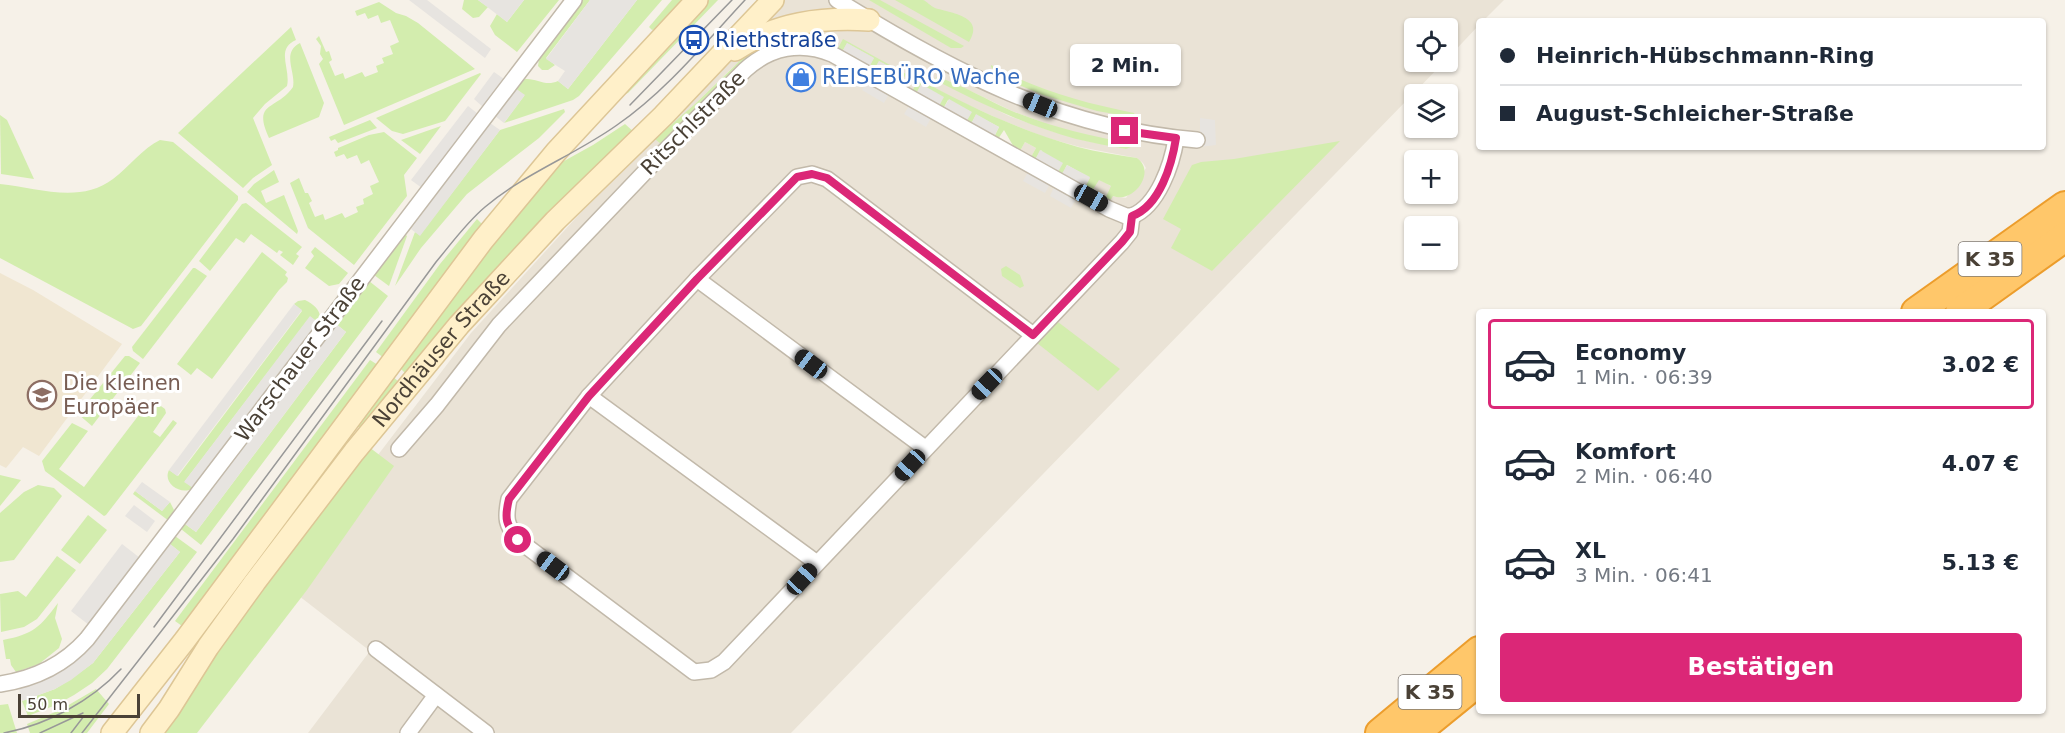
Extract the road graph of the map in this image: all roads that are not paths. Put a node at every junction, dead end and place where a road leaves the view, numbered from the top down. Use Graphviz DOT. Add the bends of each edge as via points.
graph roads {
  1 [pos="574,0"];
  2 [pos="697,0"];
  3 [pos="773,0"];
  4 [pos="837,0"];
  5 [pos="869,20"];
  6 [pos="708,70"];
  7 [pos="1176,138"];
  8 [pos="1197,140"];
  9 [pos="2065,206"];
  10 [pos="1132,216"];
  11 [pos="2065,237"];
  12 [pos="697,279"];
  13 [pos="1920,309"];
  14 [pos="1964,309"];
  15 [pos="1033,335"];
  16 [pos="589,396"];
  17 [pos="925,448"];
  18 [pos="399,449"];
  19 [pos="818,563"];
  20 [pos="376,650"];
  21 [pos="1476,653"];
  22 [pos="1476,683"];
  23 [pos="0,684"];
  24 [pos="436,695"];
  25 [pos="112,733"];
  26 [pos="151,733"];
  27 [pos="408,733"];
  28 [pos="486,733"];
  29 [pos="1380,733"];
  30 [pos="1414,733"];
  1 -- 23 [label="street, Warschauer Straße" via="87,639 72,655 49,669"];
  2 -- 25 [label="main road, Nordhäuser Straße" via="563,144 483,240"];
  3 -- 6 [label="main road, Nordhäuser Straße"];
  4 -- 5 [label="street"];
  5 -- 6 [label="main road" via="819,20 779,28 742,45"];
  5 -- 7 [label="street" via="966,73 1040,105 1099,125"];
  6 -- 26 [label="main road, Nordhäuser Straße" via="555,221 452,333 354,452 255,582"];
  7 -- 8 [label="street"];
  7 -- 10 [label="street" via="1169,167 1156,193 1144,209"];
  9 -- 13 [label="highway, K 35"];
  10 -- 15 [label="street" via="1130,232 1122,242"];
  10 -- 18 [label="street, Ritschlstraße" via="1109,209 832,54 801,46 777,50 745,70 655,161 500,325"];
  11 -- 14 [label="highway, K 35"];
  12 -- 15 [label="street" via="797,177 812,174 827,178"];
  12 -- 16 [label="street"];
  12 -- 17 [label="street"];
  15 -- 17 [label="street"];
  16 -- 19 [label="street"];
  16 -- 19 [label="street" via="509,499 505,515 509,528 518,540 694,672 711,670 724,662"];
  17 -- 19 [label="street"];
  20 -- 24 [label="street"];
  21 -- 29 [label="highway, K 35"];
  22 -- 30 [label="highway, K 35"];
  24 -- 27 [label="street"];
  24 -- 28 [label="street"];
}
